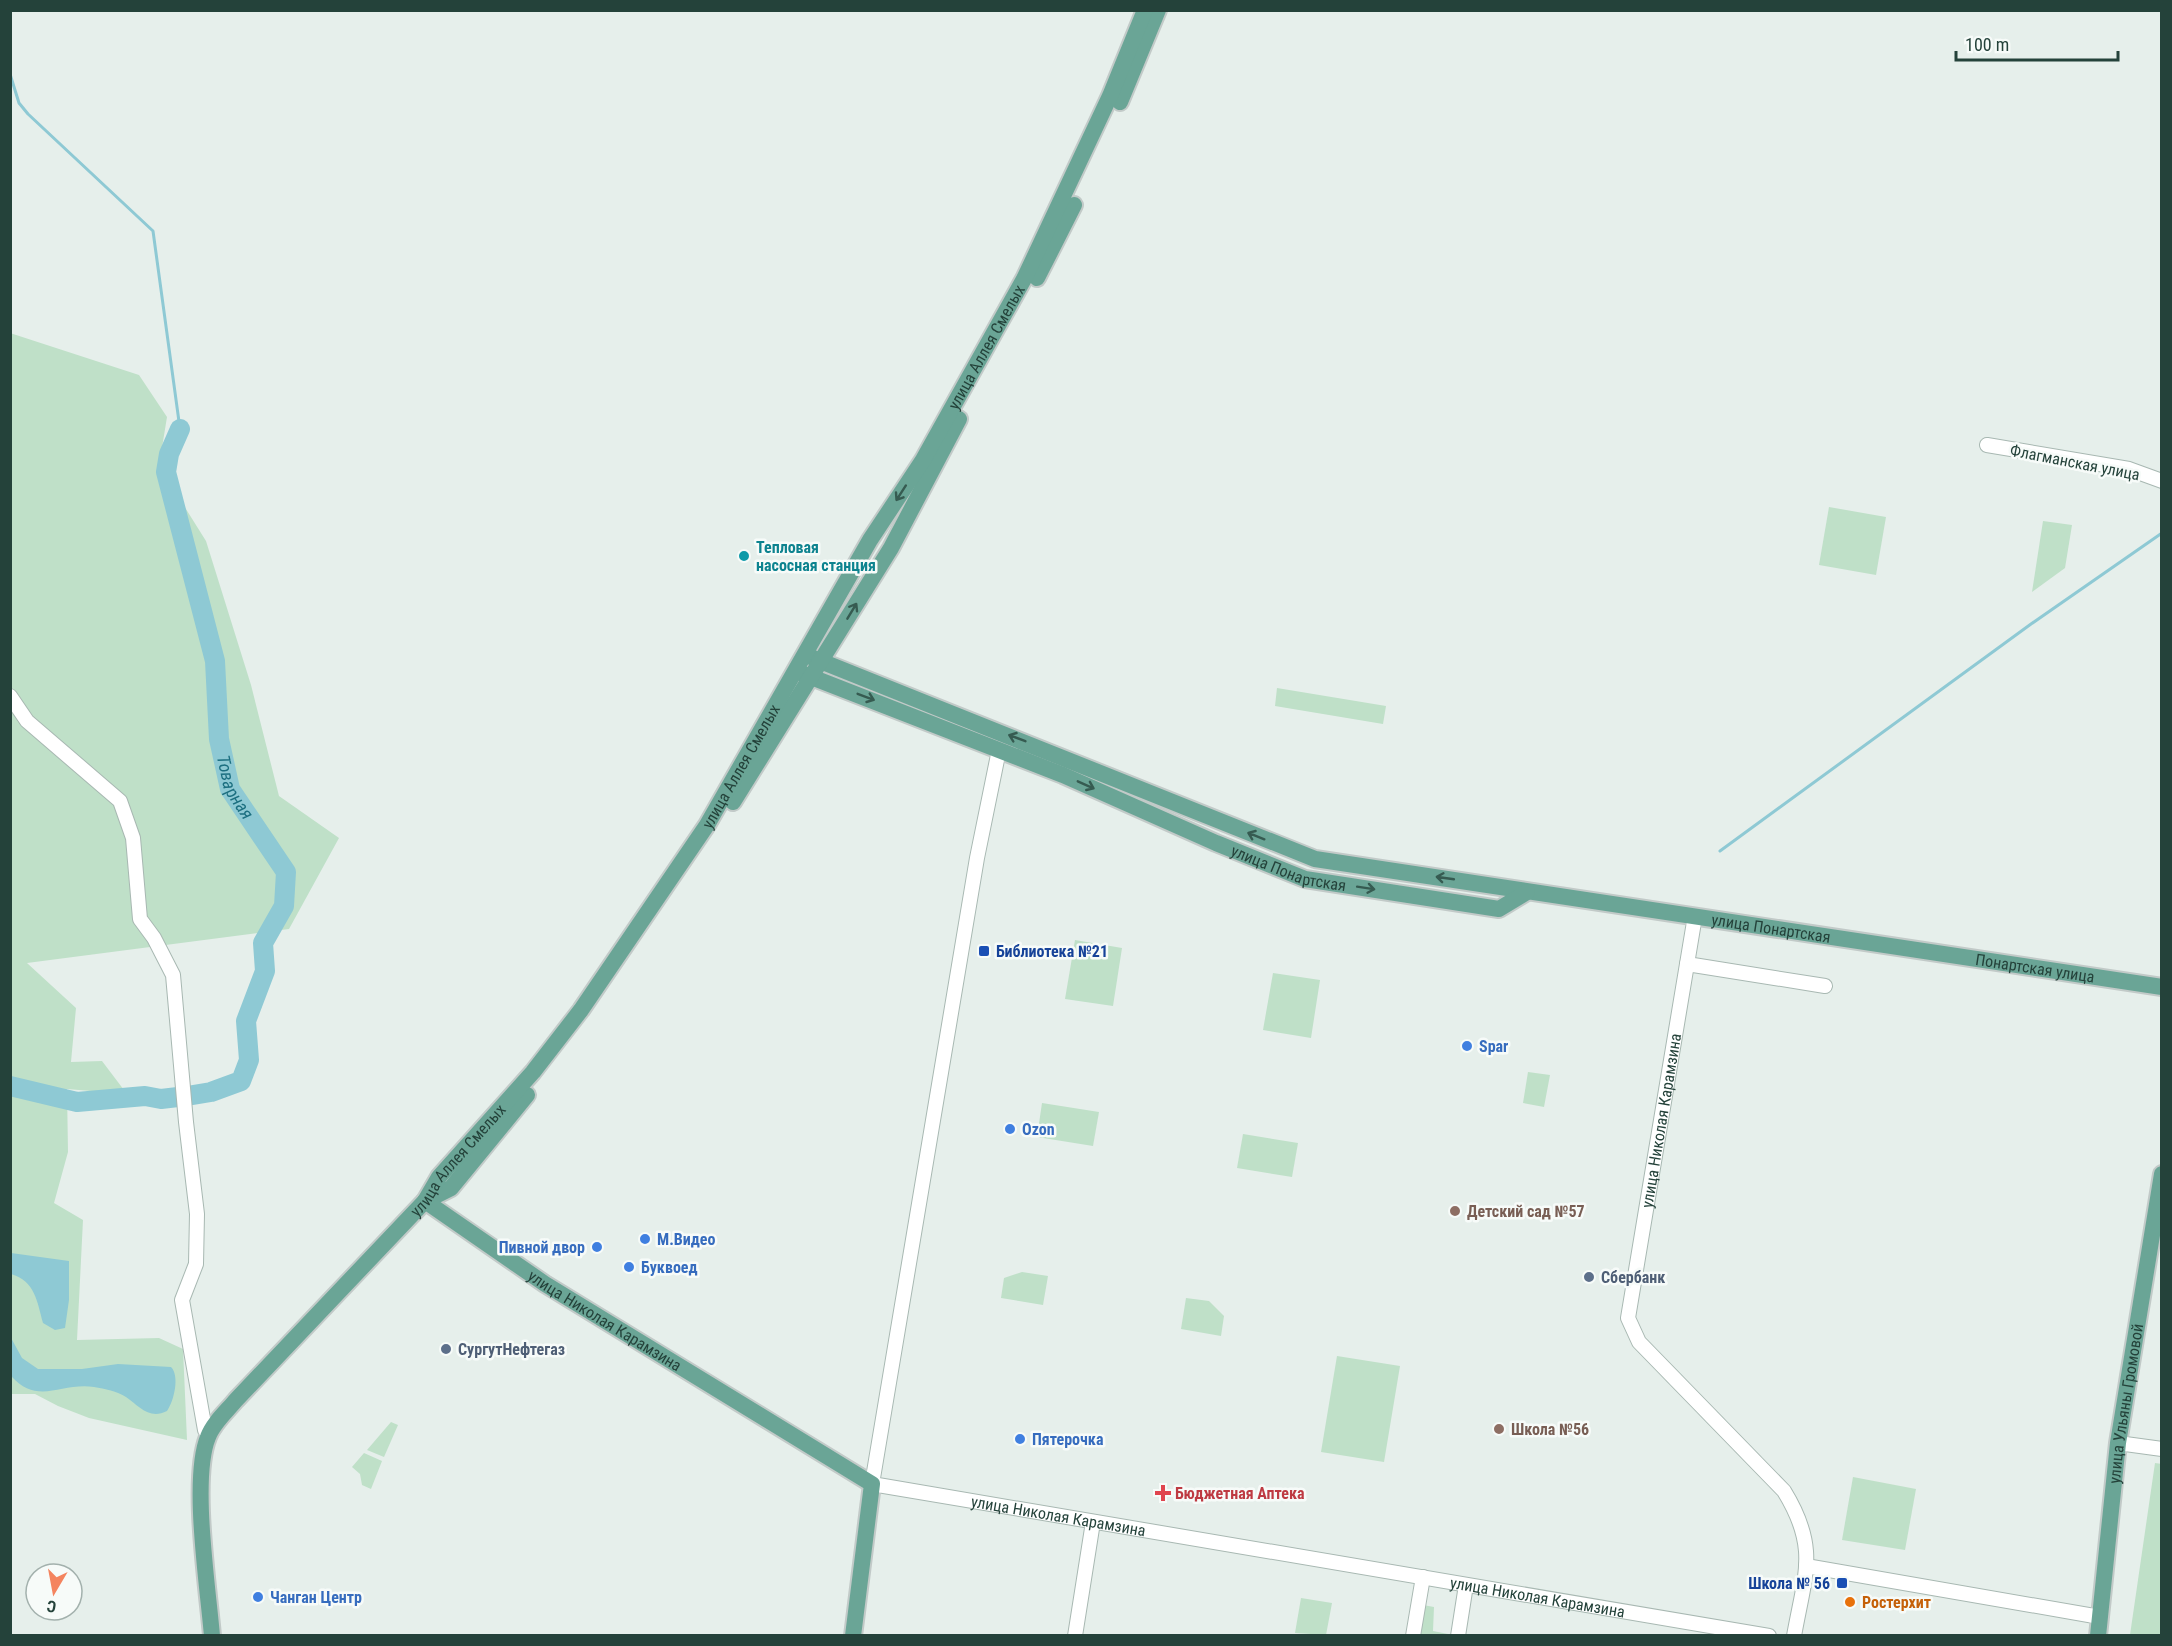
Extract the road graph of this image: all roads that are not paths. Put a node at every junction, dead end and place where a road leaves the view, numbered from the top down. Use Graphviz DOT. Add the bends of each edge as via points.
graph roads {
  1 [pos="1144,10"];
  2 [pos="1158,10"];
  3 [pos="1987,445"];
  4 [pos="2162,481"];
  5 [pos="805,655"];
  6 [pos="822,661"];
  7 [pos="803,674"];
  8 [pos="10,696"];
  9 [pos="999,750"];
  10 [pos="1070,759"];
  11 [pos="1063,775"];
  12 [pos="1502,888"];
  13 [pos="1527,892"];
  14 [pos="1499,909"];
  15 [pos="1695,916"];
  16 [pos="1909,948"];
  17 [pos="1687,964"];
  18 [pos="1825,986"];
  19 [pos="2162,987"];
  20 [pos="2162,1174"];
  21 [pos="425,1201"];
  22 [pos="208,1434"];
  23 [pos="2118,1443"];
  24 [pos="2162,1449"];
  25 [pos="872,1484"];
  26 [pos="1093,1522"];
  27 [pos="1806,1566"];
  28 [pos="1423,1577"];
  29 [pos="1466,1585"];
  30 [pos="2100,1617"];
  31 [pos="212,1635"];
  32 [pos="853,1635"];
  33 [pos="1075,1635"];
  34 [pos="1413,1635"];
  35 [pos="1458,1635"];
  36 [pos="1769,1635"];
  37 [pos="1794,1635"];
  38 [pos="2098,1635"];
  1 -- 5 [label="main road, улица Аллея Смелых, one-way" via="1074,178 1025,278 923,460 870,540"];
  6 -- 2 [label="main road, one-way" via="891,548 1057,241"];
  3 -- 4 [label="street, Флагманская улица" via="2129,469"];
  5 -- 6 [label="main road, улица Понартская"];
  5 -- 7 [label="main road, улица Аллея Смелых"];
  6 -- 7 [label="main road"];
  10 -- 6 [label="main road, улица Понартская, one-way"];
  7 -- 9 [label="main road, улица Понартская, one-way"];
  7 -- 21 [label="main road, улица Аллея Смелых" via="627,945 533,1072 439,1177"];
  8 -- 22 [label="street, улица Аллея Смелых" via="27,721 120,801 133,838 140,920 173,975 197,1214 196,1264 182,1300"];
  9 -- 11 [label="main road, улица Понартская"];
  9 -- 25 [label="street" via="977,858"];
  10 -- 11 [label="main road"];
  12 -- 10 [label="main road, улица Понартская, one-way" via="1316,859"];
  11 -- 14 [label="main road, улица Понартская, one-way" via="1305,879"];
  12 -- 13 [label="main road, улица Понартская"];
  12 -- 14 [label="main road"];
  13 -- 14 [label="main road"];
  13 -- 15 [label="main road, улица Понартская"];
  15 -- 16 [label="main road, улица Понартская"];
  15 -- 17 [label="street, улица Николая Карамзина"];
  16 -- 19 [label="main road, Понартская улица"];
  17 -- 18 [label="street"];
  17 -- 27 [label="street, улица Николая Карамзина" via="1628,1318 1639,1342 1784,1491 1802,1524"];
  20 -- 23 [label="main road, улица Ульяны Громовой"];
  21 -- 22 [label="main road, улица Аллея Смелых"];
  21 -- 25 [label="main road, улица Николая Карамзина" via="545,1284"];
  22 -- 31 [label="main road, улица Аллея Смелых" via="200,1482"];
  23 -- 24 [label="street"];
  23 -- 30 [label="main road, улица Ульяны Громовой"];
  25 -- 26 [label="street, улица Николая Карамзина"];
  25 -- 32 [label="main road"];
  26 -- 28 [label="street, улица Николая Карамзина"];
  26 -- 33 [label="street"];
  27 -- 30 [label="street"];
  27 -- 37 [label="street, улица Николая Карамзина"];
  28 -- 29 [label="street, улица Николая Карамзина"];
  28 -- 34 [label="street"];
  29 -- 35 [label="street"];
  29 -- 36 [label="street, улица Николая Карамзина"];
  30 -- 38 [label="main road, улица Ульяны Громовой"];
}
